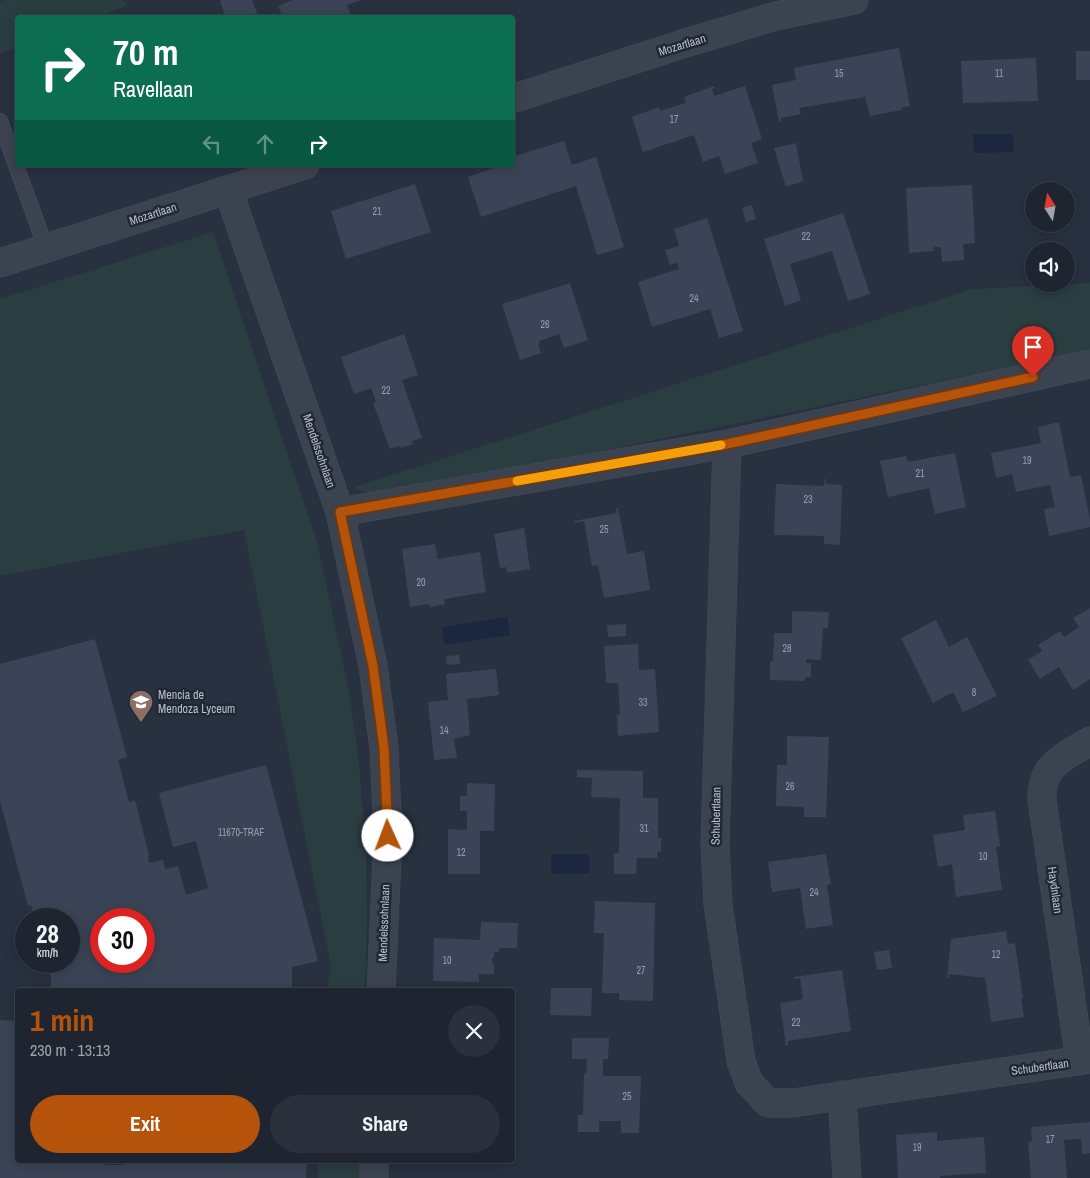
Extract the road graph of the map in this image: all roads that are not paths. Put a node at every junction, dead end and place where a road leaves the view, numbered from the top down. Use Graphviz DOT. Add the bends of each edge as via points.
graph roads {
  1 [pos="854,0"];
  2 [pos="515,97"];
  3 [pos="0,121"];
  4 [pos="15,162"];
  5 [pos="17,167"];
  6 [pos="299,167"];
  7 [pos="228,190"];
  8 [pos="46,248"];
  9 [pos="0,262"];
  10 [pos="1090,364"];
  11 [pos="727,444"];
  12 [pos="340,512"];
  13 [pos="1090,742"];
  14 [pos="381,988"];
  15 [pos="1085,1060"];
  16 [pos="842,1095"];
  17 [pos="374,1163"];
  18 [pos="374,1178"];
  19 [pos="847,1178"];
  1 -- 2 [label="street, Mozartlaan" via="776,16"];
  3 -- 4 [label="lane"];
  5 -- 8 [label="lane"];
  6 -- 7 [label="street, Mozartlaan"];
  7 -- 8 [label="street, Mozartlaan"];
  7 -- 12 [label="street, Mendelssohnlaan"];
  8 -- 9 [label="street, Mozartlaan"];
  10 -- 11 [label="street"];
  11 -- 12 [label="street"];
  11 -- 16 [label="street, Schubertlaan" via="715,844 718,904 741,1061 750,1084 768,1103 793,1103"];
  12 -- 14 [label="street, Mendelssohnlaan" via="373,666 384,748 388,836"];
  13 -- 15 [label="street, Haydnlaan" via="1047,771 1042,786"];
  15 -- 16 [label="street, Schubertlaan"];
  16 -- 19 [label="street"];
  17 -- 18 [label="street"];
}
